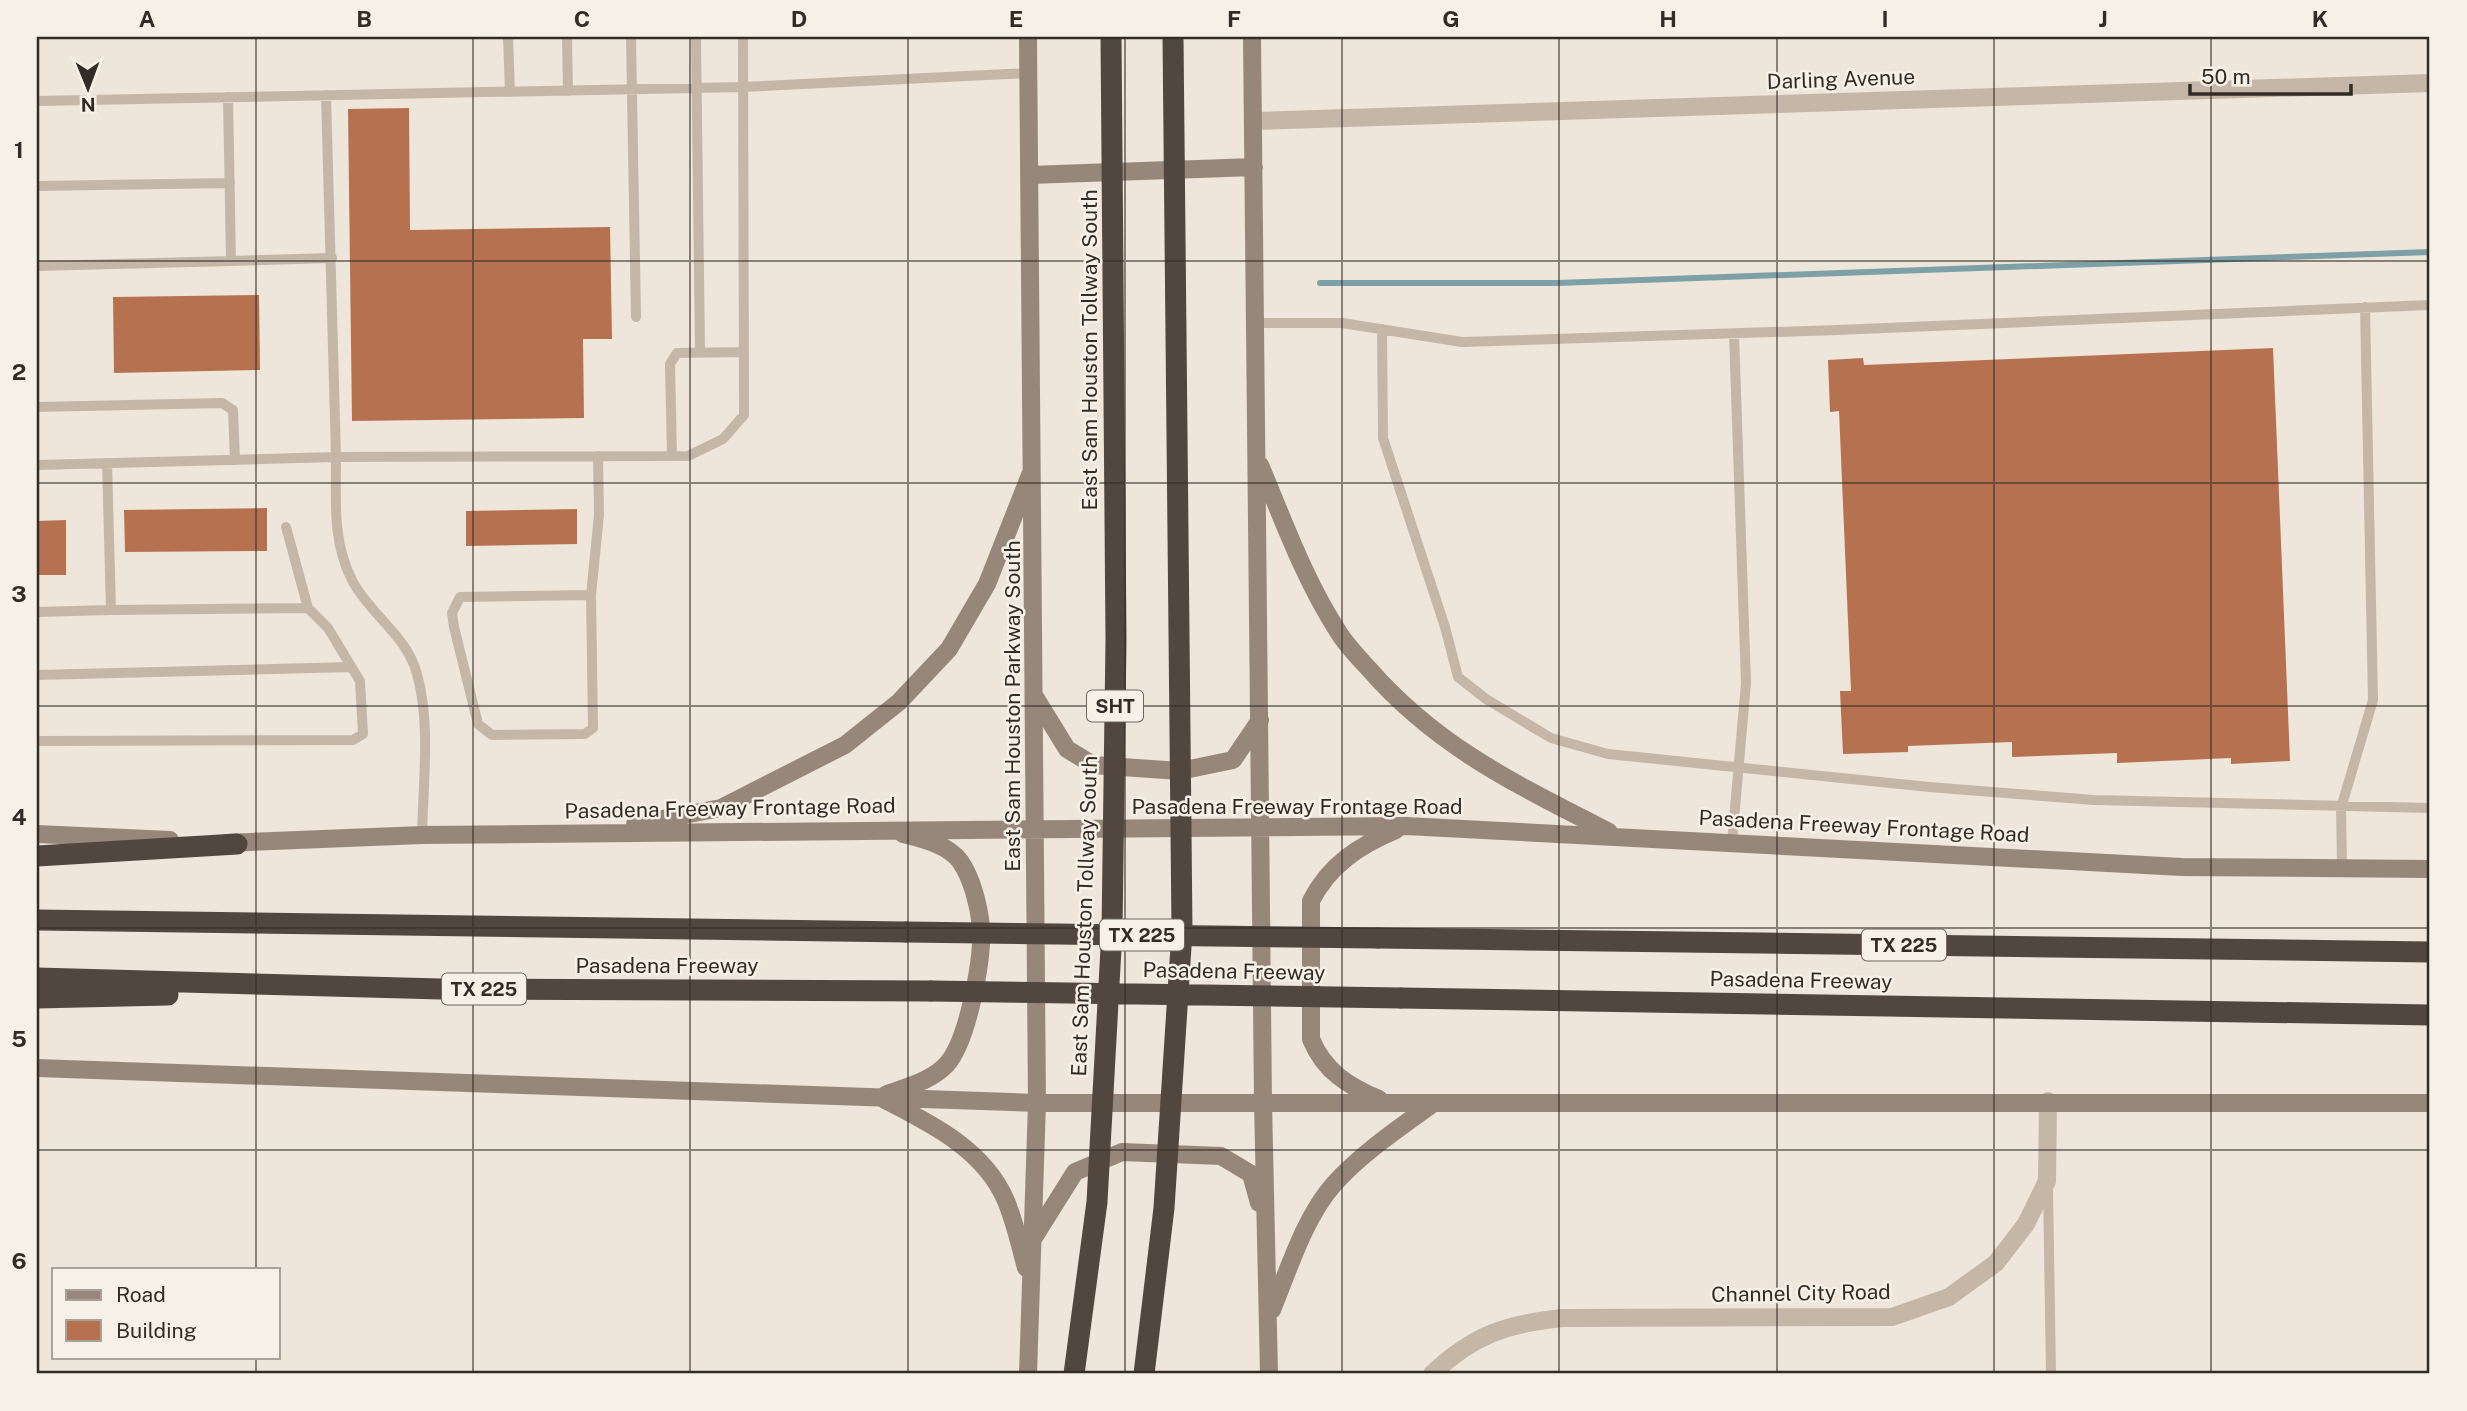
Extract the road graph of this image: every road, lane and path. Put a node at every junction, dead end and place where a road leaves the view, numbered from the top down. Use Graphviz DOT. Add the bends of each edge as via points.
graph roads {
  1 [pos="508,37"];
  2 [pos="567,37"];
  3 [pos="632,37"];
  4 [pos="696,37"];
  5 [pos="743,37"];
  6 [pos="1028,37"];
  7 [pos="1111,37"];
  8 [pos="1173,37"];
  9 [pos="1252,37"];
  10 [pos="1029,73"];
  11 [pos="2430,83"];
  12 [pos="743,87"];
  13 [pos="697,88"];
  14 [pos="632,89"];
  15 [pos="568,91"];
  16 [pos="510,92"];
  17 [pos="326,95"];
  18 [pos="228,97"];
  19 [pos="37,101"];
  20 [pos="1253,121"];
  21 [pos="1254,167"];
  22 [pos="1030,175"];
  23 [pos="230,183"];
  24 [pos="37,186"];
  25 [pos="332,258"];
  26 [pos="231,261"];
  27 [pos="37,266"];
  28 [pos="2430,305"];
  29 [pos="2365,307"];
  30 [pos="636,317"];
  31 [pos="1255,323"];
  32 [pos="1382,330"];
  33 [pos="1734,334"];
  34 [pos="744,352"];
  35 [pos="700,353"];
  36 [pos="37,407"];
  37 [pos="598,456"];
  38 [pos="672,456"];
  39 [pos="336,457"];
  40 [pos="1257,458"];
  41 [pos="235,460"];
  42 [pos="107,463"];
  43 [pos="37,466"];
  44 [pos="1034,466"];
  45 [pos="286,527"];
  46 [pos="592,595"];
  47 [pos="308,608"];
  48 [pos="111,610"];
  49 [pos="37,612"];
  50 [pos="351,667"];
  51 [pos="37,675"];
  52 [pos="1035,697"];
  53 [pos="1259,720"];
  54 [pos="37,741"];
  55 [pos="1738,766"];
  56 [pos="2341,808"];
  57 [pos="2430,808"];
  58 [pos="1406,826"];
  59 [pos="883,828"];
  60 [pos="1261,828"];
  61 [pos="1034,830"];
  62 [pos="37,834"];
  63 [pos="586,834"];
  64 [pos="422,835"];
  65 [pos="1615,835"];
  66 [pos="1732,842"];
  67 [pos="237,844"];
  68 [pos="37,856"];
  69 [pos="2342,868"];
  70 [pos="2430,869"];
  71 [pos="37,920"];
  72 [pos="2430,952"];
  73 [pos="37,978"];
  74 [pos="441,989"];
  75 [pos="37,998"];
  76 [pos="2430,1015"];
  77 [pos="37,1068"];
  78 [pos="878,1097"];
  79 [pos="2048,1101"];
  80 [pos="1263,1102"];
  81 [pos="1037,1103"];
  82 [pos="1387,1103"];
  83 [pos="2430,1103"];
  84 [pos="1431,1105"];
  85 [pos="2047,1181"];
  86 [pos="1266,1226"];
  87 [pos="1032,1239"];
  88 [pos="1031,1283"];
  89 [pos="1269,1317"];
  90 [pos="1028,1374"];
  91 [pos="1074,1374"];
  92 [pos="1143,1374"];
  93 [pos="1269,1374"];
  94 [pos="1432,1374"];
  95 [pos="2051,1374"];
  1 -- 16 [label="lane"];
  2 -- 15 [label="lane"];
  3 -- 14 [label="lane"];
  4 -- 13 [label="lane"];
  5 -- 12 [label="lane"];
  6 -- 10 [label="main road, East Sam Houston Parkway South"];
  7 -- 91 [label="highway, East Sam Houston Tollway South / SHT, bridge" via="1116,627 1112,930 1097,1202"];
  8 -- 92 [label="highway, bridge" via="1182,932 1164,1208"];
  9 -- 20 [label="main road"];
  10 -- 12 [label="lane"];
  10 -- 22 [label="main road, East Sam Houston Parkway South"];
  11 -- 20 [label="street, Darling Avenue"];
  12 -- 13 [label="lane"];
  12 -- 34 [label="lane"];
  13 -- 14 [label="lane"];
  13 -- 35 [label="lane"];
  14 -- 15 [label="lane"];
  14 -- 30 [label="lane"];
  15 -- 16 [label="lane"];
  16 -- 17 [label="lane"];
  17 -- 18 [label="lane"];
  17 -- 25 [label="lane"];
  18 -- 19 [label="lane"];
  18 -- 23 [label="lane"];
  20 -- 21 [label="main road"];
  21 -- 22 [label="main road"];
  21 -- 31 [label="main road"];
  22 -- 44 [label="main road, East Sam Houston Parkway South"];
  23 -- 24 [label="lane"];
  23 -- 26 [label="lane"];
  25 -- 26 [label="lane"];
  25 -- 39 [label="lane"];
  26 -- 27 [label="lane"];
  28 -- 29 [label="lane"];
  29 -- 33 [label="lane"];
  29 -- 56 [label="lane" via="2373,700"];
  31 -- 32 [label="lane" via="1342,323"];
  31 -- 40 [label="main road"];
  32 -- 33 [label="lane" via="1462,342"];
  32 -- 55 [label="lane" via="1382,438 1458,677 1551,737 1608,754"];
  33 -- 55 [label="lane" via="1746,683"];
  34 -- 35 [label="lane"];
  34 -- 38 [label="lane" via="744,415 723,439 688,456"];
  35 -- 38 [label="lane" via="677,353 670,364"];
  36 -- 41 [label="lane" via="222,403 233,411"];
  37 -- 38 [label="lane"];
  37 -- 39 [label="lane"];
  37 -- 46 [label="lane" via="599,515"];
  39 -- 41 [label="lane"];
  39 -- 64 [label="lane" via="337,541 354,584 392,628 417,673 423,726"];
  40 -- 53 [label="main road"];
  40 -- 65 [label="main road" via="1311,584 1340,635 1386,688 1448,744"];
  41 -- 42 [label="lane"];
  42 -- 43 [label="lane"];
  42 -- 48 [label="lane"];
  44 -- 52 [label="main road, East Sam Houston Parkway South"];
  44 -- 63 [label="main road" via="987,584 949,649 899,702 845,744 721,808"];
  45 -- 47 [label="lane"];
  46 -- 46 [label="lane" via="593,728 585,734 492,735 478,724 452,613 460,597"];
  47 -- 48 [label="lane"];
  47 -- 50 [label="lane" via="328,628"];
  48 -- 49 [label="lane"];
  50 -- 51 [label="lane"];
  50 -- 54 [label="lane" via="360,681 363,734 353,740"];
  52 -- 53 [label="main road" via="1067,749 1093,765 1180,771 1233,760"];
  52 -- 61 [label="main road, East Sam Houston Parkway South"];
  53 -- 60 [label="main road"];
  55 -- 56 [label="lane" via="2094,800"];
  55 -- 66 [label="lane"];
  56 -- 57 [label="lane"];
  56 -- 69 [label="lane"];
  58 -- 60 [label="main road, Pasadena Freeway Frontage Road"];
  58 -- 65 [label="main road, Pasadena Freeway Frontage Road"];
  58 -- 82 [label="main road" via="1359,848 1335,866 1311,901 1311,1039 1318,1057 1333,1074"];
  59 -- 61 [label="main road, Pasadena Freeway Frontage Road"];
  59 -- 63 [label="main road, Pasadena Freeway Frontage Road"];
  59 -- 78 [label="main road" via="937,845 960,862 974,893 981,927 964,1032 953,1056 933,1076"];
  60 -- 61 [label="main road, Pasadena Freeway Frontage Road"];
  60 -- 80 [label="main road"];
  61 -- 81 [label="main road, East Sam Houston Parkway South"];
  62 -- 67 [label="main road, Pasadena Freeway Frontage Road"];
  63 -- 64 [label="main road, Pasadena Freeway Frontage Road"];
  64 -- 67 [label="main road, Pasadena Freeway Frontage Road"];
  65 -- 66 [label="main road, Pasadena Freeway Frontage Road"];
  66 -- 69 [label="main road, Pasadena Freeway Frontage Road" via="2182,867"];
  67 -- 68 [label="highway"];
  69 -- 70 [label="main road, Pasadena Freeway Frontage Road"];
  71 -- 72 [label="highway, Pasadena Freeway / TX 225, bridge"];
  73 -- 74 [label="highway, Pasadena Freeway / TX 225"];
  74 -- 75 [label="highway"];
  74 -- 76 [label="highway, Pasadena Freeway / TX 225, bridge" via="931,991"];
  77 -- 78 [label="main road"];
  78 -- 81 [label="main road"];
  78 -- 88 [label="main road" via="945,1131 983,1167 1006,1199"];
  79 -- 83 [label="main road"];
  79 -- 84 [label="main road"];
  79 -- 85 [label="street, Channel City Road"];
  80 -- 81 [label="main road"];
  80 -- 82 [label="main road"];
  80 -- 86 [label="main road"];
  81 -- 87 [label="main road, East Sam Houston Parkway South"];
  82 -- 84 [label="main road"];
  84 -- 89 [label="main road" via="1374,1147 1333,1185 1305,1232"];
  85 -- 94 [label="street, Channel City Road" via="2026,1224 1996,1263 1949,1297 1892,1317 1562,1318 1514,1324 1467,1343"];
  85 -- 95 [label="lane"];
  86 -- 87 [label="main road" via="1251,1174 1222,1156 1122,1152 1075,1172"];
  86 -- 89 [label="main road"];
  87 -- 88 [label="main road, East Sam Houston Parkway South"];
  88 -- 90 [label="main road, East Sam Houston Parkway South"];
  89 -- 93 [label="main road"];
}
